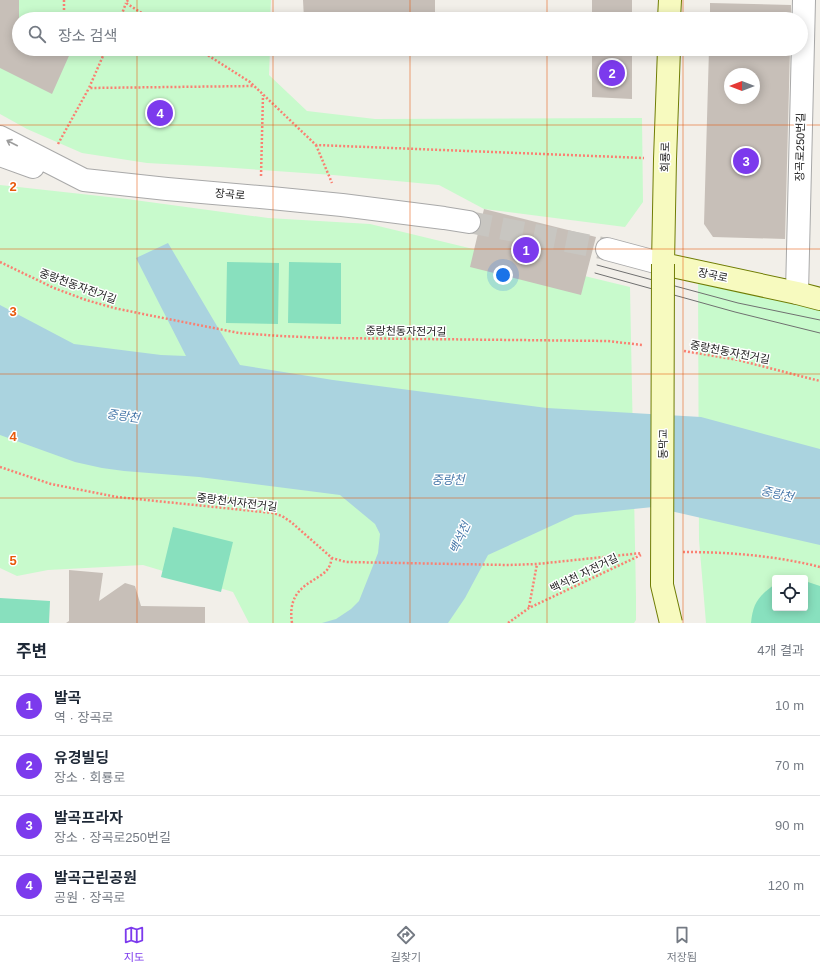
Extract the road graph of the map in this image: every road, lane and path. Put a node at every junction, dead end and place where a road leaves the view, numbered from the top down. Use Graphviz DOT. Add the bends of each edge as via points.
graph roads {
  1 [pos="64,0"];
  2 [pos="128,0"];
  3 [pos="670,0"];
  4 [pos="804,0"];
  5 [pos="126,4"];
  6 [pos="64,12"];
  7 [pos="123,12"];
  8 [pos="139,12"];
  9 [pos="669,12"];
  10 [pos="804,12"];
  11 [pos="103,56"];
  12 [pos="209,56"];
  13 [pos="668,56"];
  14 [pos="803,56"];
  15 [pos="254,86"];
  16 [pos="89,88"];
  17 [pos="263,94"];
  18 [pos="0,137"];
  19 [pos="316,145"];
  20 [pos="0,155"];
  21 [pos="665,159"];
  22 [pos="48,161"];
  23 [pos="84,180"];
  24 [pos="260,197"];
  25 [pos="342,205"];
  26 [pos="469,222"];
  27 [pos="607,249"];
  28 [pos="0,262"];
  29 [pos="664,264"];
  30 [pos="797,293"];
  31 [pos="820,299"];
  32 [pos="643,345"];
  33 [pos="679,350"];
  34 [pos="820,381"];
  35 [pos="0,467"];
  36 [pos="645,553"];
  37 [pos="332,558"];
  38 [pos="537,564"];
  39 [pos="509,565"];
  40 [pos="529,608"];
  41 [pos="292,623"];
  42 [pos="508,623"];
  43 [pos="671,623"];
  1 -- 6 [label="path"];
  2 -- 5 [label="path"];
  3 -- 9 [label="street"];
  4 -- 10 [label="street, 장곡로250번길"];
  5 -- 7 [label="path"];
  5 -- 8 [label="path"];
  11 -- 16 [label="path"];
  12 -- 15 [label="path"];
  13 -- 21 [label="street, 회룡로"];
  14 -- 30 [label="street, 장곡로250번길"];
  15 -- 16 [label="path"];
  15 -- 17 [label="path"];
  16 -- 22 [label="path"];
  17 -- 19 [label="path"];
  17 -- 24 [label="path"];
  22 -- 18 [label="street, 장곡로, one-way"];
  19 -- 21 [label="path"];
  19 -- 25 [label="path"];
  20 -- 23 [label="street" via="40,170"];
  21 -- 29 [label="street, 회룡로"];
  22 -- 23 [label="street, 장곡로"];
  23 -- 24 [label="street, 장곡로"];
  24 -- 25 [label="street, 장곡로"];
  25 -- 26 [label="street, 장곡로"];
  27 -- 29 [label="street, 장곡로"];
  28 -- 32 [label="path, 중랑천동자전거길" via="86,300 238,332 329,338 608,341"];
  29 -- 30 [label="street, 장곡로"];
  29 -- 43 [label="street, 동막교, bridge" via="662,585"];
  30 -- 31 [label="street, 장곡로"];
  33 -- 34 [label="path, 중랑천동자전거길" via="738,360"];
  35 -- 37 [label="path, 중랑천서자전거길" via="51,484 118,497 273,513 291,522"];
  36 -- 40 [label="path, 백석천 자전거길"];
  37 -- 39 [label="path, 중랑천서자전거길" via="346,562"];
  37 -- 41 [label="path" via="324,573 306,584 294,597 291,606"];
  38 -- 40 [label="path, 백석천 자전거길"];
  40 -- 42 [label="path, 백석천 자전거길"];
}
